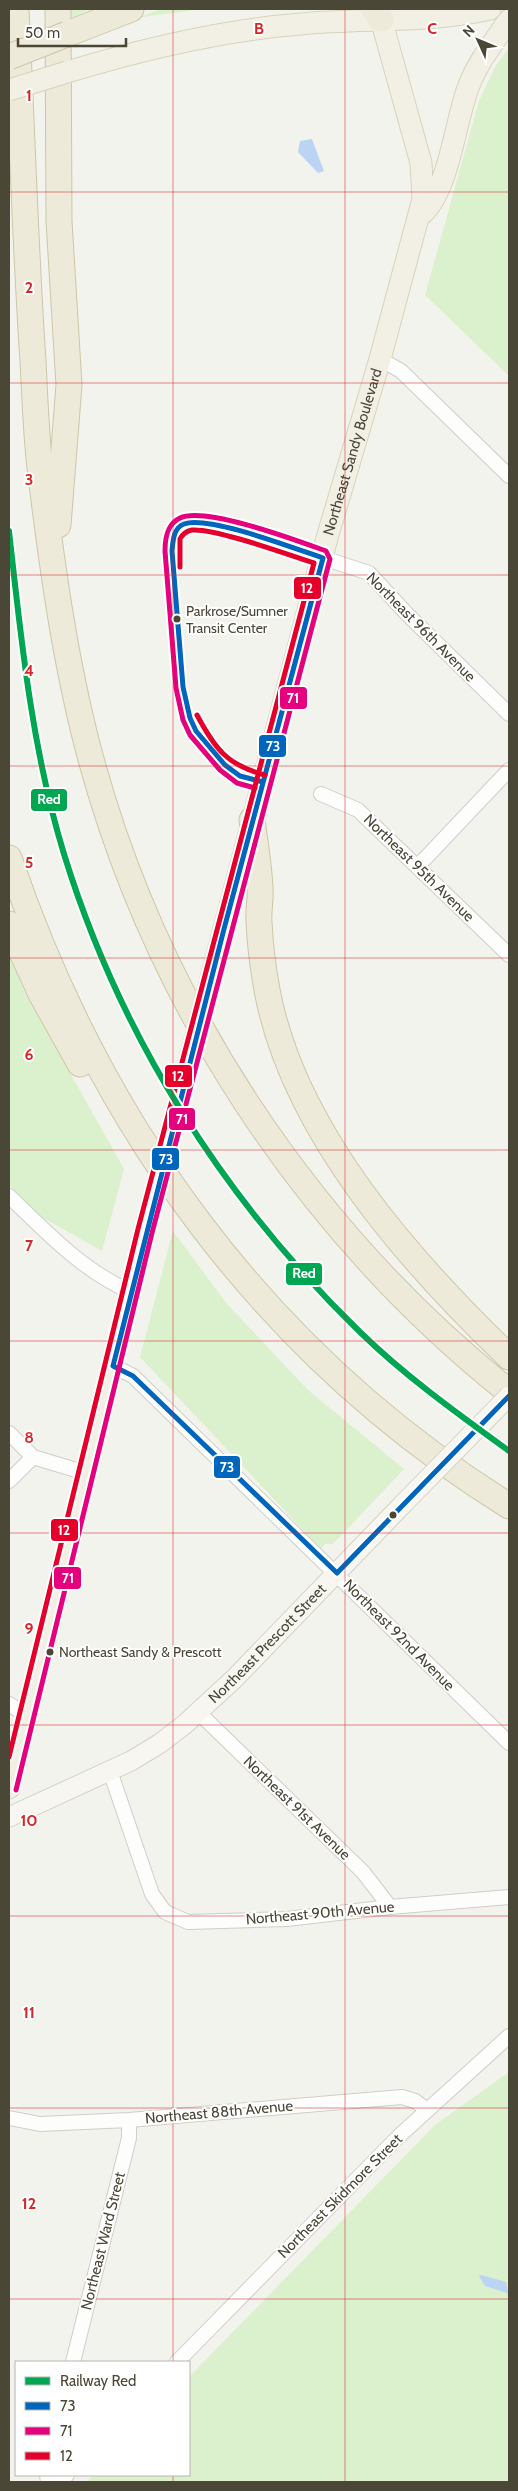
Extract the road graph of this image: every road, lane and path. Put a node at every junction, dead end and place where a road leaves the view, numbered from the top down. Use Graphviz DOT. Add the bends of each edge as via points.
graph roads {
  1 [pos="16,9"];
  2 [pos="58,9"];
  3 [pos="131,9"];
  4 [pos="490,9"];
  5 [pos="378,12"];
  6 [pos="509,20"];
  7 [pos="9,57"];
  8 [pos="9,90"];
  9 [pos="419,216"];
  10 [pos="380,359"];
  11 [pos="509,476"];
  12 [pos="323,558"];
  13 [pos="55,568"];
  14 [pos="509,714"];
  15 [pos="509,770"];
  16 [pos="321,794"];
  17 [pos="252,820"];
  18 [pos="9,858"];
  19 [pos="418,866"];
  20 [pos="9,924"];
  21 [pos="509,955"];
  22 [pos="132,1124"];
  23 [pos="9,1196"];
  24 [pos="131,1292"];
  25 [pos="509,1357"];
  26 [pos="113,1366"];
  27 [pos="509,1392"];
  28 [pos="509,1396"];
  29 [pos="9,1433"];
  30 [pos="33,1456"];
  31 [pos="86,1473"];
  32 [pos="9,1481"];
  33 [pos="509,1506"];
  34 [pos="337,1573"];
  35 [pos="17,1710"];
  36 [pos="199,1713"];
  37 [pos="509,1743"];
  38 [pos="110,1771"];
  39 [pos="9,1788"];
  40 [pos="9,1817"];
  41 [pos="509,1897"];
  42 [pos="390,1907"];
  43 [pos="509,2036"];
  44 [pos="427,2110"];
  45 [pos="9,2118"];
  46 [pos="129,2120"];
  47 [pos="72,2361"];
  48 [pos="178,2361"];
  1 -- 13 [label="highway" via="40,464"];
  2 -- 13 [label="highway" via="59,222 70,385"];
  3 -- 7 [label="highway, bridge"];
  4 -- 5 [label="main road" via="461,14"];
  5 -- 8 [label="main road, bridge" via="227,33 122,56"];
  5 -- 9 [label="main road, Northeast Sandy Boulevard" via="423,172 424,191"];
  6 -- 9 [label="main road" via="472,77 442,182 433,201"];
  9 -- 10 [label="main road, Northeast Sandy Boulevard"];
  10 -- 11 [label="street" via="400,371"];
  10 -- 12 [label="main road, Northeast Sandy Boulevard"];
  12 -- 14 [label="street, Northeast 96th Avenue" via="369,573"];
  12 -- 17 [label="main road, Northeast Sandy Boulevard"];
  13 -- 27 [label="highway" via="77,703 106,809 150,923 213,1048 277,1148 344,1232 445,1338"];
  15 -- 19 [label="street"];
  16 -- 19 [label="street, Northeast 95th Avenue" via="358,810"];
  17 -- 24 [label="main road, Northeast Sandy Boulevard, bridge"];
  17 -- 25 [label="highway" via="267,990 281,1043 305,1101 328,1141 403,1245 433,1281"];
  18 -- 22 [label="highway" via="58,985"];
  19 -- 21 [label="street, Northeast 95th Avenue"];
  20 -- 22 [label="highway" via="66,1041 94,1084"];
  22 -- 33 [label="highway" via="169,1183 222,1254 293,1334 390,1422"];
  23 -- 24 [label="street" via="54,1239 107,1282"];
  24 -- 26 [label="main road, Northeast Sandy Boulevard"];
  26 -- 31 [label="main road, Northeast Sandy Boulevard"];
  26 -- 34 [label="street, Northeast 92nd Avenue" via="133,1376"];
  28 -- 34 [label="street, Northeast Prescott Street, bridge"];
  29 -- 30 [label="street"];
  30 -- 31 [label="street"];
  30 -- 32 [label="street"];
  31 -- 35 [label="main road, Northeast Sandy Boulevard"];
  34 -- 36 [label="street, Northeast Prescott Street"];
  34 -- 37 [label="street, Northeast 92nd Avenue"];
  35 -- 39 [label="main road, Northeast Sandy Boulevard"];
  36 -- 38 [label="street, Northeast Prescott Street" via="159,1744"];
  36 -- 42 [label="street, Northeast 91st Avenue" via="363,1872"];
  38 -- 40 [label="street, Northeast Prescott Street"];
  38 -- 42 [label="street, Northeast 90th Avenue" via="152,1894 172,1916 188,1922 287,1919"];
  41 -- 42 [label="street, Northeast 90th Avenue"];
  43 -- 44 [label="street, Northeast Skidmore Street"];
  44 -- 46 [label="street, Northeast 88th Avenue" via="402,2097"];
  44 -- 48 [label="street, Northeast Skidmore Street"];
  45 -- 46 [label="street, Northeast 88th Avenue" via="40,2124"];
  46 -- 47 [label="street, Northeast Ward Street" via="129,2138"];
}
